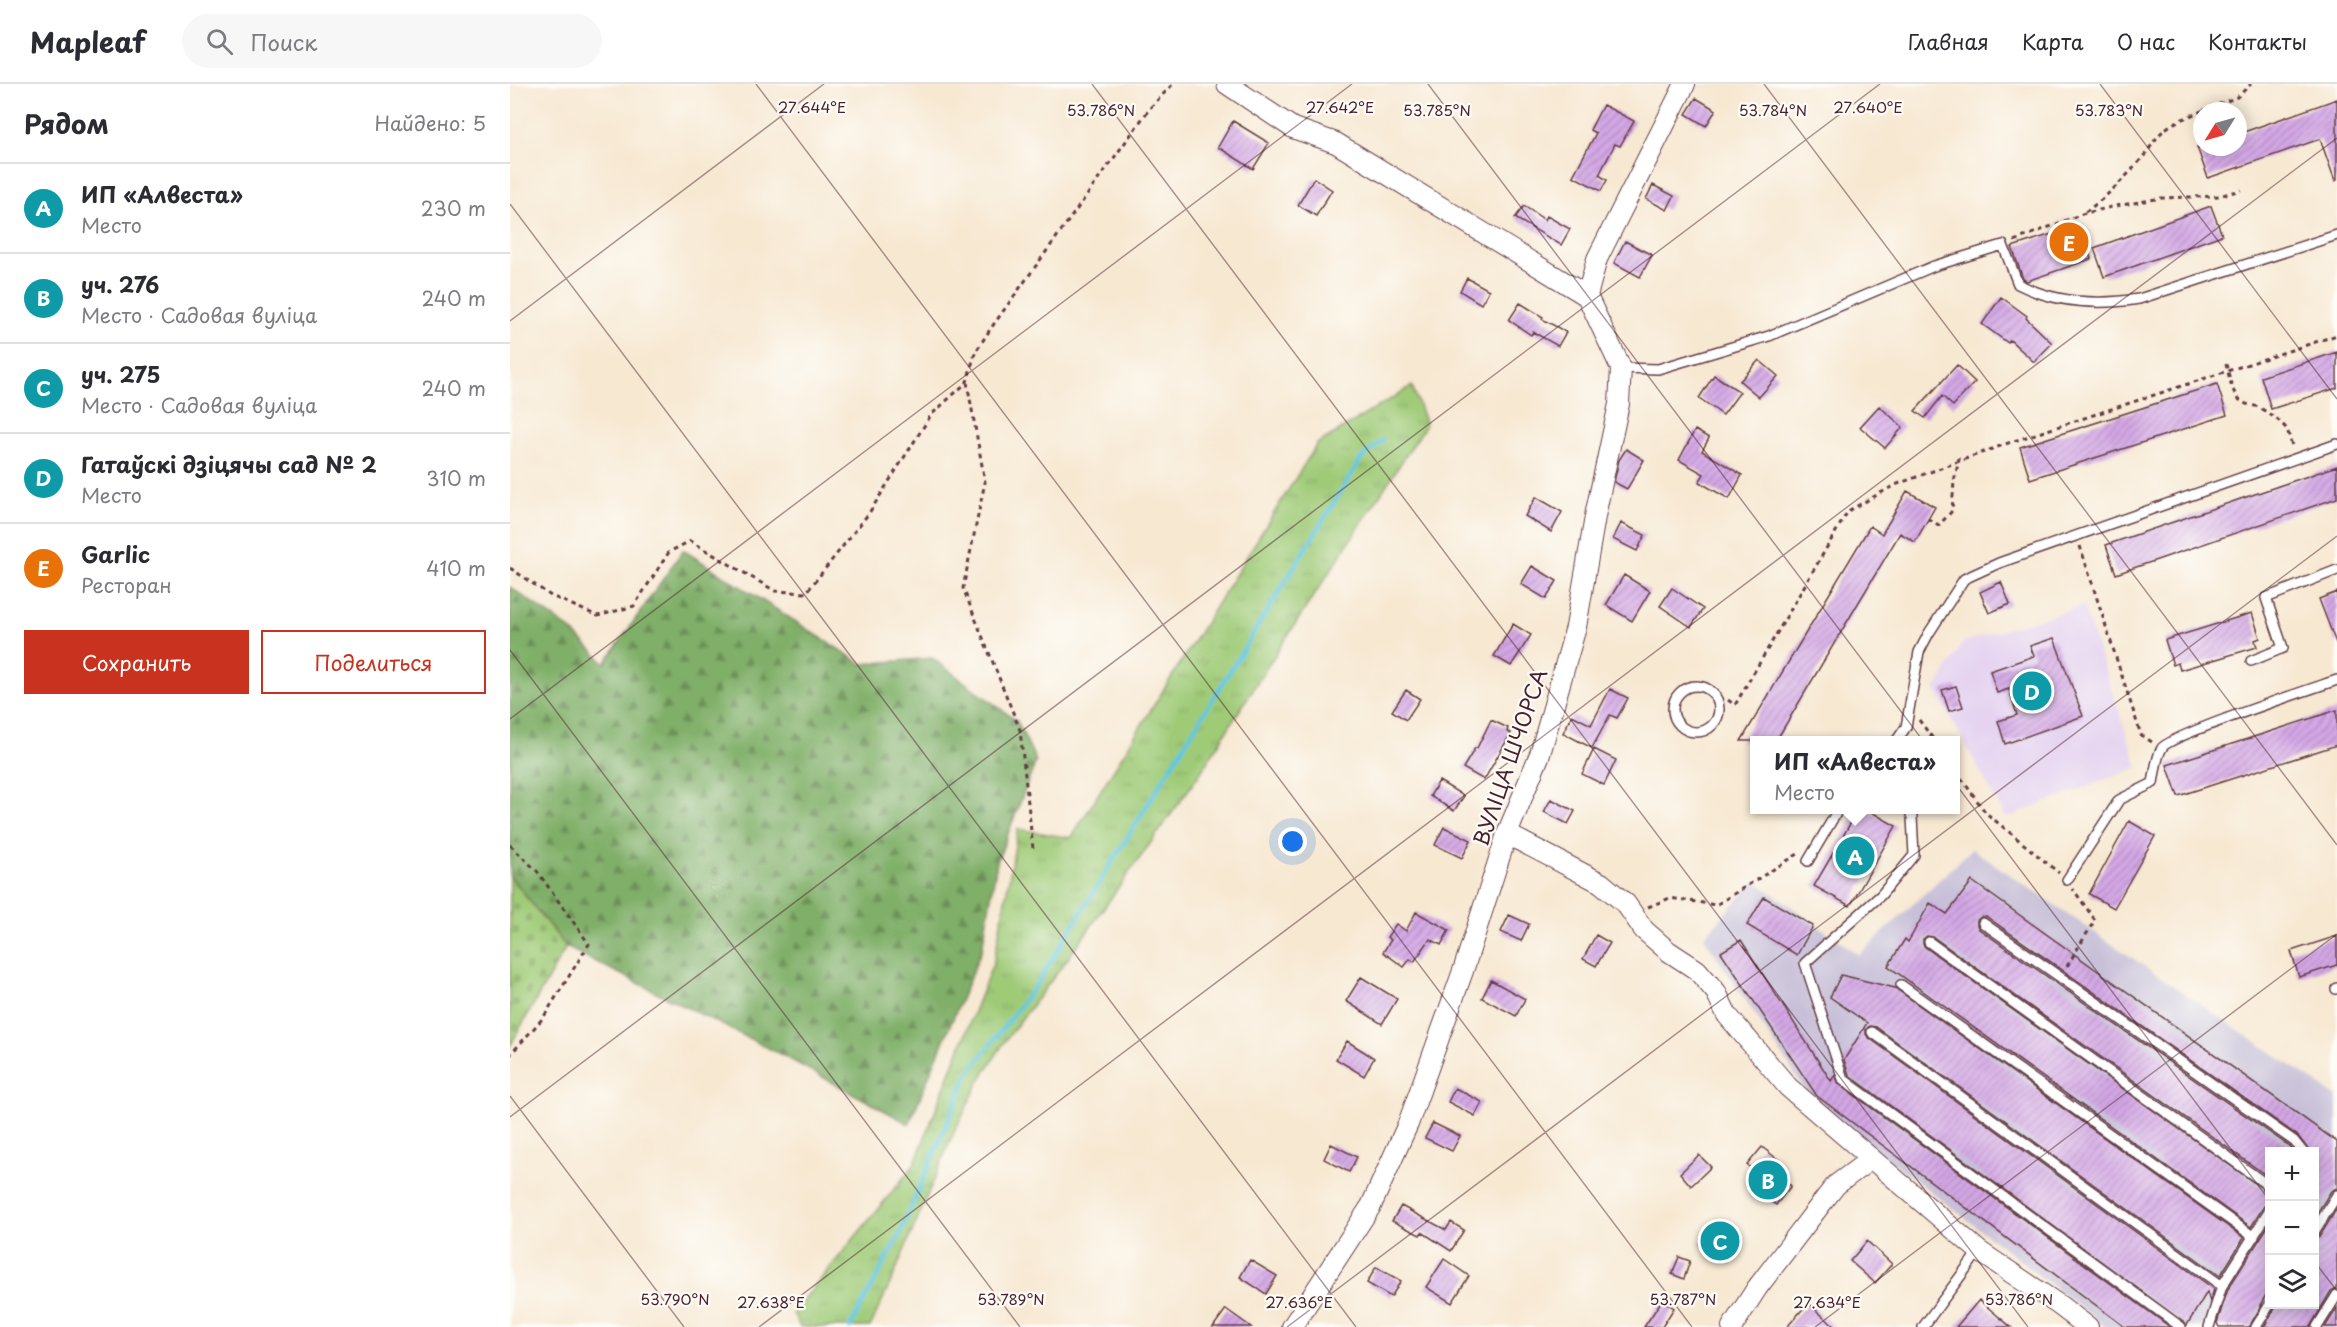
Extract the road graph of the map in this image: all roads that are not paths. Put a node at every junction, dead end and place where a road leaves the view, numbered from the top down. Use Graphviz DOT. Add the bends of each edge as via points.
graph roads {
  1 [pos="1227,84"];
  2 [pos="1685,84"];
  3 [pos="2337,235"];
  4 [pos="1587,296"];
  5 [pos="1621,368"];
  6 [pos="2337,444"];
  7 [pos="2337,570"];
  8 [pos="2250,661"];
  9 [pos="2337,680"];
  10 [pos="1713,726"];
  11 [pos="1900,736"];
  12 [pos="1836,814"];
  13 [pos="1910,814"];
  14 [pos="1507,834"];
  15 [pos="1808,861"];
  16 [pos="2067,880"];
  17 [pos="1983,923"];
  18 [pos="1929,942"];
  19 [pos="1901,985"];
  20 [pos="1872,1032"];
  21 [pos="2299,1147"];
  22 [pos="1871,1159"];
  23 [pos="2265,1183"];
  24 [pos="2337,1195"];
  25 [pos="2265,1218"];
  26 [pos="2319,1224"];
  27 [pos="2254,1237"];
  28 [pos="1978,1251"];
  29 [pos="2222,1286"];
  30 [pos="2337,1295"];
  31 [pos="2267,1309"];
  32 [pos="1292,1327"];
  33 [pos="1732,1327"];
  34 [pos="1923,1327"];
  35 [pos="2088,1327"];
  36 [pos="2181,1327"];
  37 [pos="2209,1327"];
  38 [pos="2256,1327"];
  39 [pos="2317,1327"];
  1 -- 4 [label="street" via="1293,128 1336,143"];
  2 -- 4 [label="street" via="1597,259"];
  3 -- 5 [label="lane" via="2139,300 2112,303 2037,294 2018,284 2003,244 1934,266 1769,336 1658,369"];
  4 -- 5 [label="street, ВУЛІЦА ШЧОРСА"];
  5 -- 14 [label="street, ВУЛІЦА ШЧОРСА" via="1619,404 1576,627 1540,754"];
  6 -- 11 [label="lane" via="1999,563 1964,579 1919,652 1906,727"];
  7 -- 8 [label="lane" via="2265,598 2283,648"];
  9 -- 16 [label="lane" via="2170,741 2162,747 2153,783 2119,800"];
  10 -- 10 [label="lane" via="1694,732 1679,725 1673,709 1676,696 1697,685 1713,693 1720,708"];
  12 -- 15 [label="lane"];
  13 -- 36 [label="lane" via="1914,855 1881,895 1805,963 1843,1079"];
  14 -- 22 [label="street" via="1601,883 1626,904 1644,930 1697,970 1716,992 1727,1015 1788,1087"];
  14 -- 32 [label="street, ВУЛІЦА ШЧОРСА" via="1408,1124 1371,1206"];
  17 -- 21 [label="lane"];
  18 -- 23 [label="lane"];
  19 -- 27 [label="lane"];
  20 -- 29 [label="lane"];
  22 -- 28 [label="street"];
  22 -- 33 [label="street" via="1836,1185"];
  24 -- 26 [label="lane"];
  25 -- 27 [label="lane"];
  27 -- 29 [label="lane"];
  28 -- 34 [label="lane"];
  28 -- 35 [label="street"];
  29 -- 37 [label="lane"];
  30 -- 39 [label="lane"];
  31 -- 38 [label="lane"];
}
